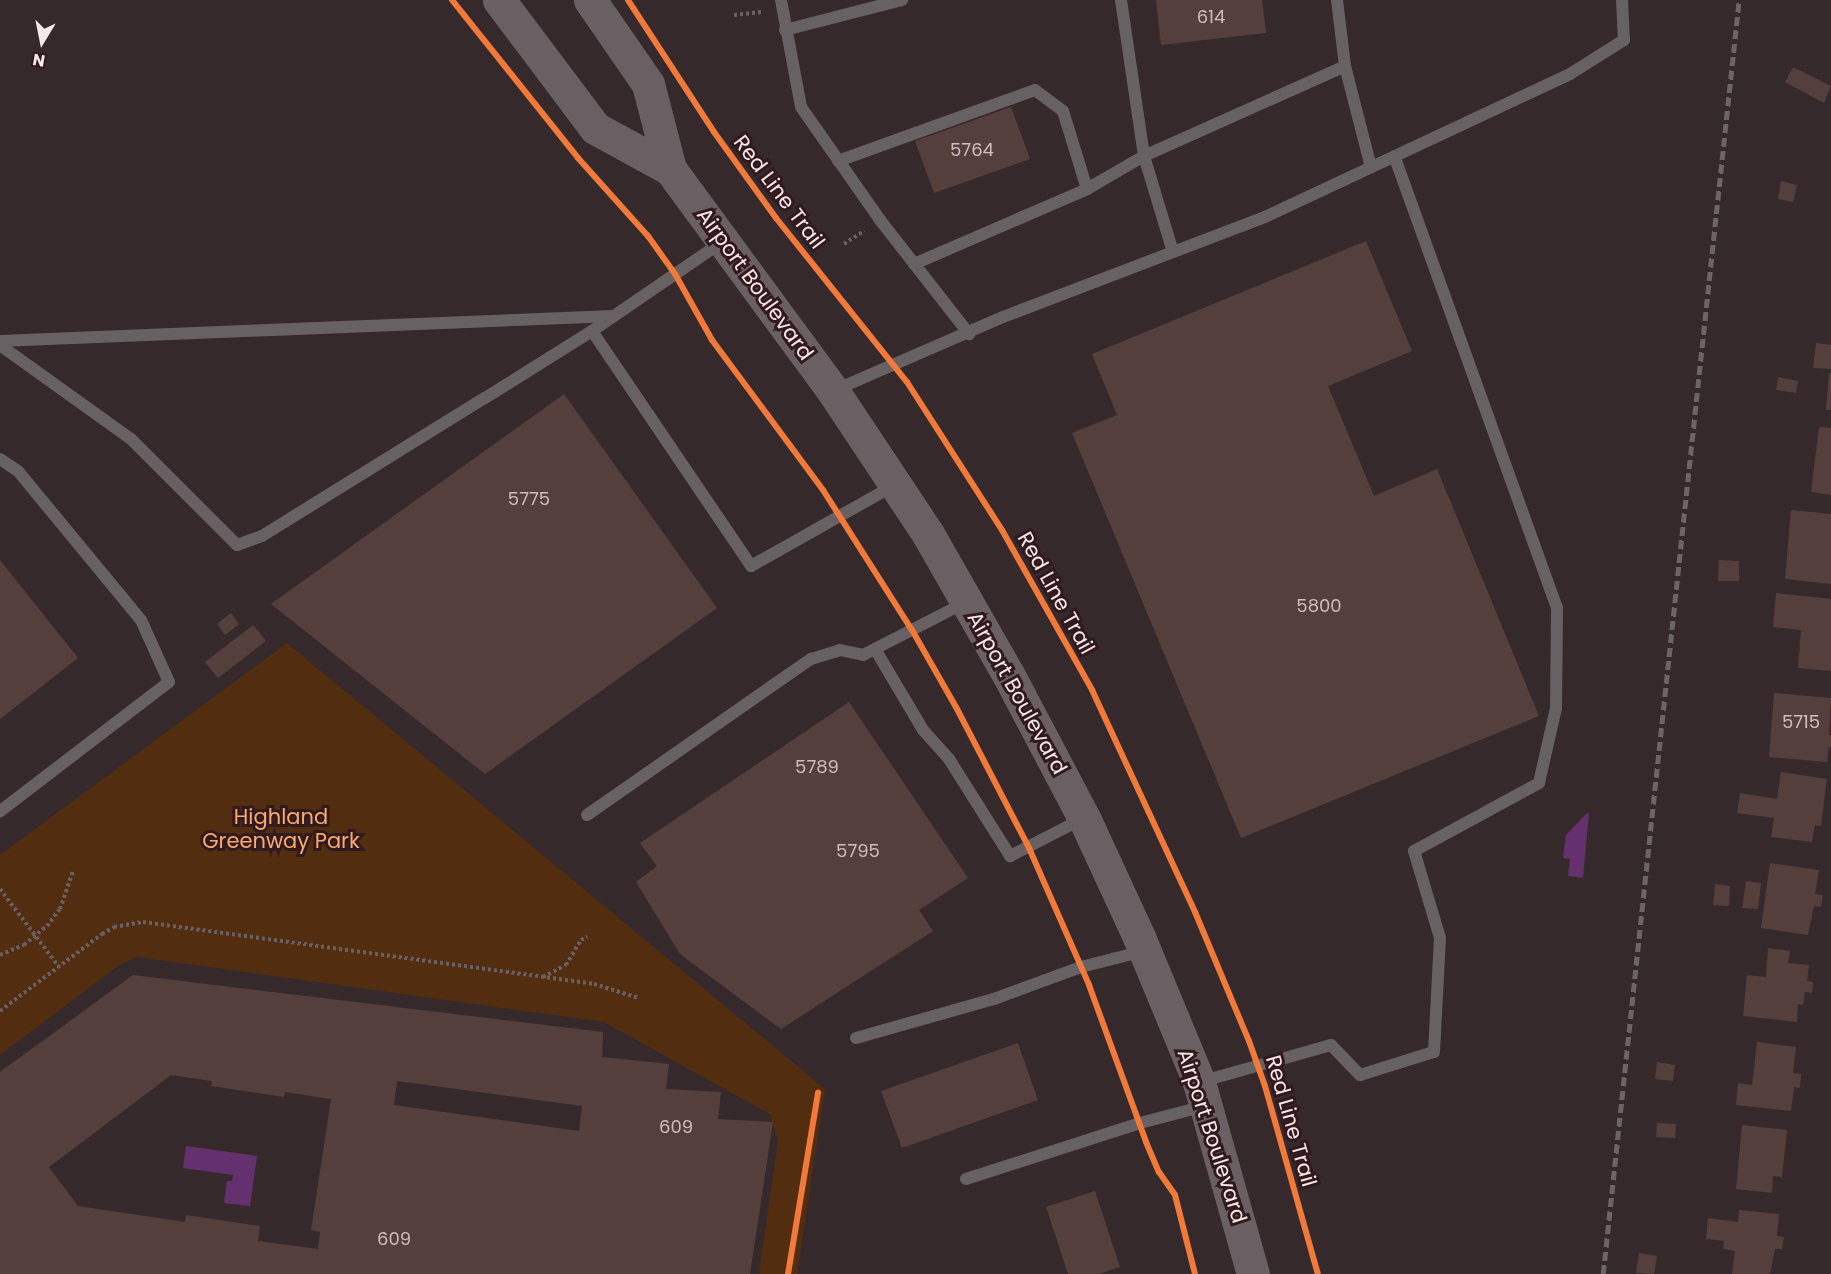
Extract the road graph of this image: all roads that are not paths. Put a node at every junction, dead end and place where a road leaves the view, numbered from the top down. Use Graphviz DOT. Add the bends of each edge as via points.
graph roads {
  1 [pos="499,0"];
  2 [pos="590,0"];
  3 [pos="781,0"];
  4 [pos="902,0"];
  5 [pos="1121,0"];
  6 [pos="1337,0"];
  7 [pos="1622,0"];
  8 [pos="785,30"];
  9 [pos="1345,66"];
  10 [pos="1144,156"];
  11 [pos="1394,156"];
  12 [pos="838,161"];
  13 [pos="1371,167"];
  14 [pos="669,169"];
  15 [pos="1087,189"];
  16 [pos="723,241"];
  17 [pos="1173,252"];
  18 [pos="914,264"];
  19 [pos="614,316"];
  20 [pos="592,331"];
  21 [pos="969,334"];
  22 [pos="0,343"];
  23 [pos="833,391"];
  24 [pos="0,459"];
  25 [pos="896,485"];
  26 [pos="967,602"];
  27 [pos="875,649"];
  28 [pos="0,811"];
  29 [pos="587,815"];
  30 [pos="1084,818"];
  31 [pos="1145,951"];
  32 [pos="856,1038"];
  33 [pos="1202,1094"];
  34 [pos="966,1179"];
  35 [pos="1253,1274"];
  1 -- 14 [label="main road, Airport Boulevard" via="595,128"];
  2 -- 14 [label="main road, Airport Boulevard" via="648,84"];
  3 -- 8 [label="lane"];
  4 -- 8 [label="lane"];
  5 -- 10 [label="lane"];
  6 -- 9 [label="lane"];
  7 -- 11 [label="lane" via="1624,40 1570,74"];
  8 -- 12 [label="lane" via="801,107"];
  9 -- 10 [label="lane"];
  9 -- 13 [label="lane"];
  10 -- 15 [label="lane"];
  10 -- 17 [label="lane"];
  11 -- 13 [label="lane"];
  11 -- 33 [label="lane" via="1557,608 1553,718 1539,783 1414,851 1440,938 1434,1052 1360,1075 1331,1045"];
  12 -- 15 [label="lane" via="1035,90 1063,111"];
  12 -- 18 [label="lane"];
  13 -- 17 [label="lane" via="1265,217"];
  14 -- 16 [label="main road, Airport Boulevard"];
  15 -- 18 [label="lane"];
  16 -- 19 [label="lane"];
  16 -- 23 [label="main road, Airport Boulevard"];
  17 -- 21 [label="lane"];
  18 -- 21 [label="lane"];
  19 -- 20 [label="lane"];
  19 -- 22 [label="lane"];
  20 -- 22 [label="lane" via="306,509 261,536 237,545 131,439"];
  20 -- 25 [label="lane" via="751,566"];
  21 -- 23 [label="lane"];
  23 -- 25 [label="main road, Airport Boulevard"];
  24 -- 28 [label="lane" via="18,471 141,620 169,682"];
  25 -- 26 [label="main road, Airport Boulevard"];
  26 -- 27 [label="lane"];
  26 -- 30 [label="main road, Airport Boulevard"];
  27 -- 29 [label="lane" via="863,654 840,650 811,659"];
  27 -- 30 [label="lane" via="923,730 948,759 1010,856"];
  30 -- 31 [label="main road, Airport Boulevard"];
  31 -- 32 [label="lane" via="1081,967 994,999"];
  31 -- 33 [label="main road, Airport Boulevard"];
  33 -- 34 [label="lane" via="1140,1123"];
  33 -- 35 [label="main road, Airport Boulevard"];
}
